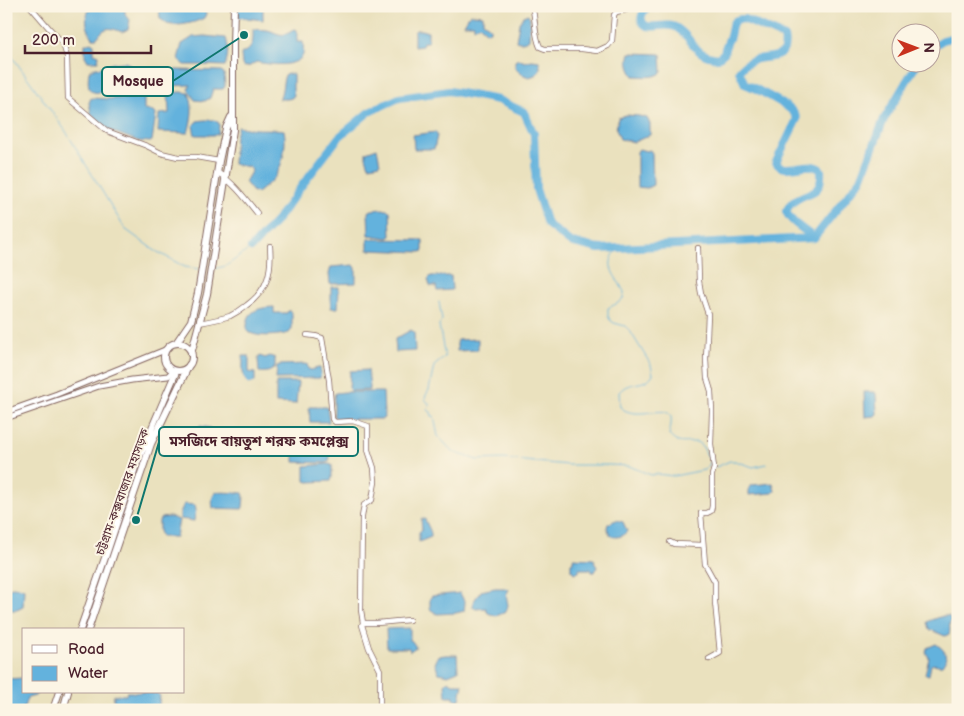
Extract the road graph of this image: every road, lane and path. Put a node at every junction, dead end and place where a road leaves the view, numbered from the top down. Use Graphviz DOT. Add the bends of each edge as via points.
graph roads {
  1 [pos="30,6"];
  2 [pos="234,6"];
  3 [pos="532,6"];
  4 [pos="626,10"];
  5 [pos="232,113"];
  6 [pos="219,161"];
  7 [pos="218,172"];
  8 [pos="226,178"];
  9 [pos="257,213"];
  10 [pos="270,246"];
  11 [pos="698,248"];
  12 [pos="199,323"];
  13 [pos="307,335"];
  14 [pos="176,343"];
  15 [pos="165,350"];
  16 [pos="191,354"];
  17 [pos="189,366"];
  18 [pos="175,371"];
  19 [pos="6,412"];
  20 [pos="6,418"];
  21 [pos="670,542"];
  22 [pos="703,546"];
  23 [pos="409,620"];
  24 [pos="362,624"];
  25 [pos="81,628"];
  26 [pos="89,628"];
  27 [pos="709,659"];
  28 [pos="57,694"];
  29 [pos="67,694"];
  30 [pos="53,710"];
  31 [pos="63,710"];
  32 [pos="380,710"];
  1 -- 6 [label="street" via="64,47 68,98 107,131 162,153"];
  2 -- 5 [label="highway"];
  3 -- 4 [label="street" via="536,38 540,47 545,49 597,51 608,46 612,41 614,15"];
  5 -- 6 [label="highway"];
  5 -- 8 [label="highway" via="233,130"];
  6 -- 7 [label="highway"];
  7 -- 8 [label="street"];
  7 -- 14 [label="highway" via="198,293 191,321"];
  8 -- 9 [label="street"];
  8 -- 12 [label="highway" via="207,294"];
  10 -- 12 [label="street" via="271,266 261,293 232,315"];
  11 -- 22 [label="street" via="699,281 708,314 706,360 711,391 714,468 711,511 701,513"];
  12 -- 16 [label="highway"];
  13 -- 24 [label="street" via="322,338 332,419 368,426 368,450 375,482 372,500 364,505 362,517"];
  14 -- 15 [label="highway"];
  14 -- 16 [label="highway" via="184,344"];
  15 -- 18 [label="highway" via="165,363"];
  15 -- 19 [label="main road"];
  16 -- 17 [label="highway"];
  17 -- 18 [label="highway"];
  17 -- 26 [label="highway, চট্টগ্রাম-কক্সবাজার মহাসড়ক" via="151,444"];
  18 -- 20 [label="main road" via="159,378 99,386"];
  18 -- 25 [label="highway, চট্টগ্রাম-কক্সবাজার মহাসড়ক" via="136,465"];
  21 -- 22 [label="street"];
  22 -- 27 [label="street" via="705,564 715,582 720,653"];
  23 -- 24 [label="street"];
  24 -- 32 [label="street" via="368,648 380,670"];
  28 -- 30 [label="highway"];
  29 -- 31 [label="highway"];
}
